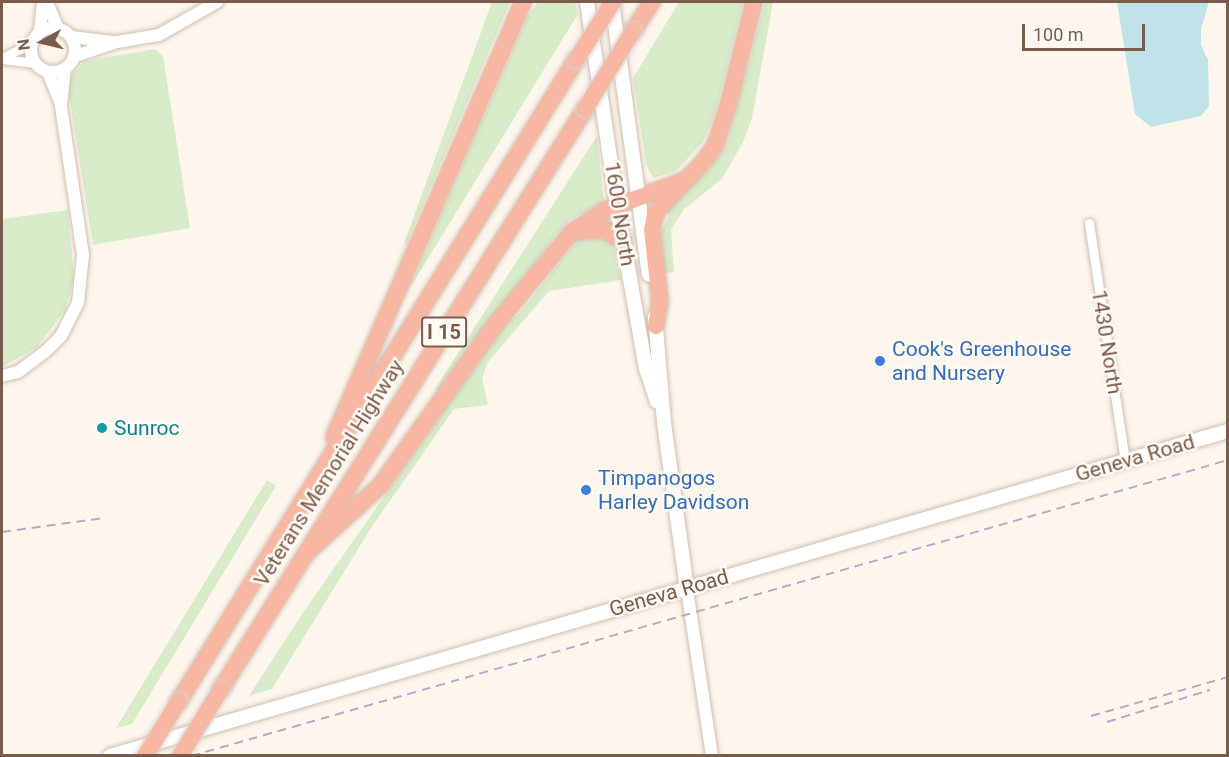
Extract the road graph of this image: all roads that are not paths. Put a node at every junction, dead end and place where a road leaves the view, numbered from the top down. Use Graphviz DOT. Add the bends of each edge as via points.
graph roads {
  1 [pos="45,2"];
  2 [pos="217,2"];
  3 [pos="523,2"];
  4 [pos="588,2"];
  5 [pos="612,2"];
  6 [pos="652,2"];
  7 [pos="754,2"];
  8 [pos="57,27"];
  9 [pos="40,32"];
  10 [pos="72,37"];
  11 [pos="117,42"];
  12 [pos="32,43"];
  13 [pos="75,56"];
  14 [pos="2,58"];
  15 [pos="35,63"];
  16 [pos="65,70"];
  17 [pos="48,72"];
  18 [pos="62,106"];
  19 [pos="686,180"];
  20 [pos="639,198"];
  21 [pos="617,206"];
  22 [pos="1089,223"];
  23 [pos="572,232"];
  24 [pos="624,241"];
  25 [pos="656,326"];
  26 [pos="2,376"];
  27 [pos="664,423"];
  28 [pos="1227,431"];
  29 [pos="1125,462"];
  30 [pos="307,495"];
  31 [pos="305,554"];
  32 [pos="687,589"];
  33 [pos="110,756"];
  34 [pos="145,756"];
  35 [pos="180,756"];
  36 [pos="712,756"];
  1 -- 8 [label="street"];
  1 -- 9 [label="street"];
  2 -- 11 [label="street" via="159,35"];
  3 -- 30 [label="highway"];
  4 -- 21 [label="main road, 1600 North"];
  5 -- 20 [label="main road, 1600 North"];
  5 -- 30 [label="highway, Veterans Memorial Highway / I 15, bridge"];
  6 -- 31 [label="highway, Veterans Memorial Highway / I 15, bridge"];
  7 -- 19 [label="highway" via="715,146"];
  8 -- 9 [label="street"];
  8 -- 10 [label="street"];
  9 -- 12 [label="street"];
  10 -- 11 [label="street"];
  10 -- 13 [label="street"];
  11 -- 13 [label="street"];
  12 -- 14 [label="street"];
  12 -- 15 [label="street"];
  13 -- 16 [label="street"];
  14 -- 15 [label="street"];
  15 -- 17 [label="street"];
  16 -- 17 [label="street"];
  16 -- 18 [label="street"];
  17 -- 18 [label="street"];
  18 -- 26 [label="street" via="83,255 78,303 61,336 46,351 18,372"];
  19 -- 20 [label="highway"];
  19 -- 25 [label="highway" via="655,214 651,230 660,301"];
  20 -- 21 [label="highway"];
  20 -- 25 [label="main road, 1600 North"];
  21 -- 23 [label="highway" via="595,215"];
  21 -- 24 [label="main road, 1600 North"];
  22 -- 29 [label="street, 1430 North"];
  23 -- 24 [label="highway" via="603,229"];
  23 -- 31 [label="highway" via="495,325 380,486"];
  24 -- 27 [label="main road, 1600 North" via="646,368"];
  25 -- 27 [label="main road, 1600 North"];
  27 -- 32 [label="main road, 1600 North"];
  28 -- 29 [label="main road, Geneva Road"];
  29 -- 32 [label="main road, Geneva Road"];
  30 -- 34 [label="highway, Veterans Memorial Highway / I 15, bridge"];
  31 -- 35 [label="highway, Veterans Memorial Highway / I 15, bridge"];
  32 -- 33 [label="main road, Geneva Road" via="290,700"];
  32 -- 36 [label="street, 1600 North"];
}
